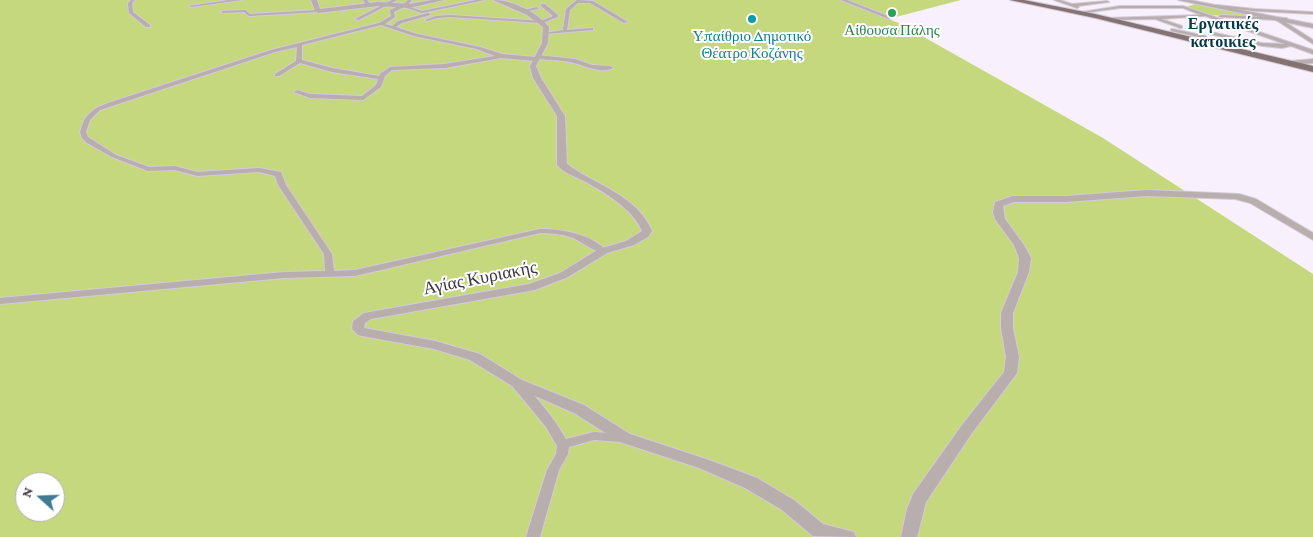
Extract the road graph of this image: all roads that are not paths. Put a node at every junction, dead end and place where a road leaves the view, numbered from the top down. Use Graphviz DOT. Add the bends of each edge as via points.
graph roads {
  1 [pos="133,0"];
  2 [pos="240,0"];
  3 [pos="314,0"];
  4 [pos="410,0"];
  5 [pos="440,0"];
  6 [pos="466,0"];
  7 [pos="483,0"];
  8 [pos="496,0"];
  9 [pos="842,0"];
  10 [pos="1013,0"];
  11 [pos="1056,0"];
  12 [pos="1149,0"];
  13 [pos="1181,0"];
  14 [pos="578,1"];
  15 [pos="1104,1"];
  16 [pos="1128,1"];
  17 [pos="367,2"];
  18 [pos="393,2"];
  19 [pos="473,2"];
  20 [pos="1197,2"];
  21 [pos="527,4"];
  22 [pos="543,5"];
  23 [pos="191,6"];
  24 [pos="404,6"];
  25 [pos="516,6"];
  26 [pos="1074,6"];
  27 [pos="1160,6"];
  28 [pos="1217,6"];
  29 [pos="1120,7"];
  30 [pos="1134,7"];
  31 [pos="1183,7"];
  32 [pos="537,8"];
  33 [pos="318,11"];
  34 [pos="1088,11"];
  35 [pos="224,12"];
  36 [pos="1313,13"];
  37 [pos="428,14"];
  38 [pos="365,15"];
  39 [pos="1208,16"];
  40 [pos="1156,17"];
  41 [pos="390,18"];
  42 [pos="891,18"];
  43 [pos="357,19"];
  44 [pos="1106,19"];
  45 [pos="427,20"];
  46 [pos="1282,20"];
  47 [pos="542,22"];
  48 [pos="626,22"];
  49 [pos="381,24"];
  50 [pos="148,26"];
  51 [pos="1313,26"];
  52 [pos="392,28"];
  53 [pos="1220,28"];
  54 [pos="590,29"];
  55 [pos="1169,29"];
  56 [pos="565,30"];
  57 [pos="1159,31"];
  58 [pos="547,33"];
  59 [pos="1211,33"];
  60 [pos="1274,38"];
  61 [pos="1201,39"];
  62 [pos="1313,42"];
  63 [pos="299,44"];
  64 [pos="1261,44"];
  65 [pos="1292,44"];
  66 [pos="1313,52"];
  67 [pos="501,56"];
  68 [pos="537,58"];
  69 [pos="299,60"];
  70 [pos="1313,61"];
  71 [pos="1291,63"];
  72 [pos="610,68"];
  73 [pos="1313,69"];
  74 [pos="277,75"];
  75 [pos="380,78"];
  76 [pos="299,94"];
  77 [pos="1313,237"];
  78 [pos="603,251"];
  79 [pos="330,273"];
  80 [pos="0,301"];
  81 [pos="517,383"];
  82 [pos="625,438"];
  83 [pos="562,444"];
  84 [pos="533,537"];
  85 [pos="848,537"];
  86 [pos="909,537"];
  1 -- 50 [label="street" via="130,3 132,12"];
  2 -- 23 [label="street"];
  3 -- 33 [label="street"];
  4 -- 18 [label="street"];
  4 -- 24 [label="street"];
  5 -- 24 [label="street"];
  6 -- 19 [label="street"];
  7 -- 19 [label="street"];
  8 -- 25 [label="street"];
  9 -- 42 [label="street"];
  10 -- 26 [label="main road"];
  11 -- 26 [label="street"];
  12 -- 27 [label="street"];
  13 -- 20 [label="street"];
  14 -- 48 [label="street" via="591,2"];
  14 -- 56 [label="street" via="568,9"];
  15 -- 26 [label="street"];
  15 -- 29 [label="street"];
  16 -- 30 [label="street"];
  17 -- 18 [label="street"];
  17 -- 33 [label="street"];
  18 -- 24 [label="street"];
  18 -- 38 [label="street"];
  19 -- 24 [label="street" via="422,12"];
  20 -- 28 [label="street"];
  20 -- 31 [label="street"];
  21 -- 25 [label="street"];
  22 -- 47 [label="street" via="556,16"];
  24 -- 41 [label="street" via="392,11 394,15"];
  25 -- 32 [label="street"];
  25 -- 47 [label="street"];
  26 -- 34 [label="street"];
  26 -- 34 [label="street"];
  26 -- 44 [label="main road"];
  27 -- 30 [label="street"];
  27 -- 31 [label="street"];
  28 -- 36 [label="street"];
  28 -- 46 [label="street"];
  29 -- 30 [label="street"];
  29 -- 34 [label="street"];
  30 -- 40 [label="street"];
  31 -- 39 [label="street"];
  33 -- 35 [label="street" via="251,15 245,11"];
  37 -- 52 [label="street" via="400,22"];
  38 -- 41 [label="street"];
  38 -- 43 [label="street"];
  39 -- 40 [label="street"];
  39 -- 46 [label="street"];
  39 -- 60 [label="street"];
  40 -- 44 [label="street"];
  40 -- 55 [label="street" via="1180,27"];
  41 -- 49 [label="street"];
  44 -- 57 [label="main road"];
  45 -- 47 [label="street" via="450,16"];
  46 -- 51 [label="street"];
  46 -- 62 [label="street"];
  47 -- 58 [label="street"];
  49 -- 52 [label="street"];
  49 -- 63 [label="street"];
  52 -- 67 [label="street"];
  53 -- 59 [label="street"];
  54 -- 56 [label="street"];
  55 -- 57 [label="street"];
  55 -- 61 [label="street"];
  56 -- 58 [label="street"];
  57 -- 61 [label="main road"];
  58 -- 68 [label="street"];
  59 -- 61 [label="street"];
  59 -- 64 [label="street"];
  60 -- 64 [label="street"];
  60 -- 65 [label="street"];
  61 -- 71 [label="main road"];
  63 -- 69 [label="street"];
  63 -- 79 [label="street" via="103,107 86,120 84,135 114,156 148,169 175,168 197,174 259,170 278,174 328,254"];
  64 -- 65 [label="street" via="1284,47"];
  65 -- 66 [label="street"];
  67 -- 68 [label="street"];
  67 -- 75 [label="street" via="445,66 393,68"];
  68 -- 72 [label="street"];
  68 -- 78 [label="street, Αγίας Κυριακής" via="533,66 535,73 562,116 562,165 602,188 646,226 644,236 639,239"];
  69 -- 74 [label="street"];
  69 -- 75 [label="street"];
  70 -- 71 [label="street"];
  71 -- 73 [label="main road"];
  75 -- 76 [label="street" via="379,86 363,98"];
  77 -- 86 [label="street" via="1242,197 1147,193 1001,201 998,204 1000,216 1025,258 1006,315 1014,364 919,499"];
  78 -- 79 [label="street" via="578,237 559,231 540,231 361,272"];
  78 -- 81 [label="street, Αγίας Κυριακής" via="564,275 542,284 368,316 358,323 362,332 464,353"];
  79 -- 80 [label="street"];
  81 -- 82 [label="street" via="579,409"];
  81 -- 83 [label="street, Αγίας Κυριακής"];
  82 -- 83 [label="street" via="594,436"];
  82 -- 85 [label="street" via="751,483 788,505 819,531"];
  83 -- 84 [label="street" via="562,455 552,471"];
}
